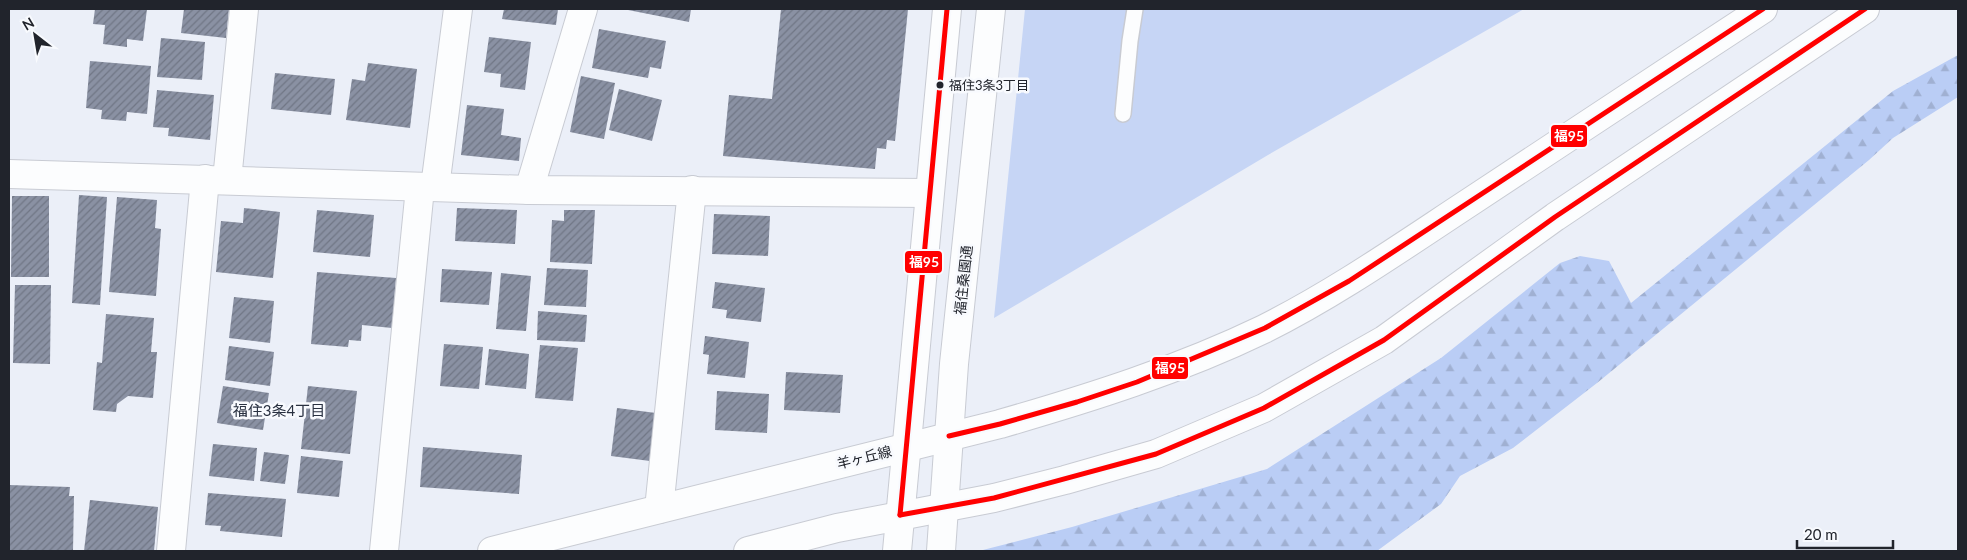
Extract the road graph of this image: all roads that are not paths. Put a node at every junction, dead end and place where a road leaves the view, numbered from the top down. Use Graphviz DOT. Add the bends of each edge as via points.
graph roads {
  1 [pos="244,9"];
  2 [pos="458,9"];
  3 [pos="584,9"];
  4 [pos="947,9"];
  5 [pos="991,9"];
  6 [pos="1135,9"];
  7 [pos="1763,9"];
  8 [pos="1865,9"];
  9 [pos="1123,114"];
  10 [pos="9,174"];
  11 [pos="216,180"];
  12 [pos="428,187"];
  13 [pos="529,190"];
  14 [pos="692,190"];
  15 [pos="929,193"];
  16 [pos="949,436"];
  17 [pos="906,446"];
  18 [pos="944,507"];
  19 [pos="659,509"];
  20 [pos="900,515"];
  21 [pos="171,551"];
  22 [pos="384,551"];
  23 [pos="492,551"];
  24 [pos="748,551"];
  25 [pos="897,551"];
  26 [pos="942,551"];
  1 -- 11 [label="main road"];
  2 -- 12 [label="main road"];
  3 -- 13 [label="main road"];
  4 -- 15 [label="main road"];
  5 -- 16 [label="main road, 福住桑園通"];
  6 -- 9 [label="lane"];
  7 -- 16 [label="main road, 羊ヶ丘線" via="1349,281 1265,328 1138,382"];
  8 -- 18 [label="main road" via="1555,217 1384,340 1264,408 1156,454 994,498"];
  10 -- 11 [label="main road"];
  11 -- 12 [label="main road"];
  11 -- 21 [label="main road"];
  12 -- 13 [label="main road"];
  12 -- 22 [label="main road"];
  13 -- 14 [label="main road"];
  14 -- 15 [label="main road"];
  14 -- 19 [label="main road"];
  15 -- 17 [label="main road"];
  16 -- 17 [label="main road, 羊ヶ丘線"];
  16 -- 18 [label="main road, 福住桑園通"];
  17 -- 19 [label="main road, 羊ヶ丘線"];
  17 -- 20 [label="main road"];
  18 -- 20 [label="main road"];
  18 -- 26 [label="main road, 福住桑園通"];
  19 -- 23 [label="main road, 羊ヶ丘線"];
  20 -- 24 [label="main road"];
  20 -- 25 [label="main road"];
}
